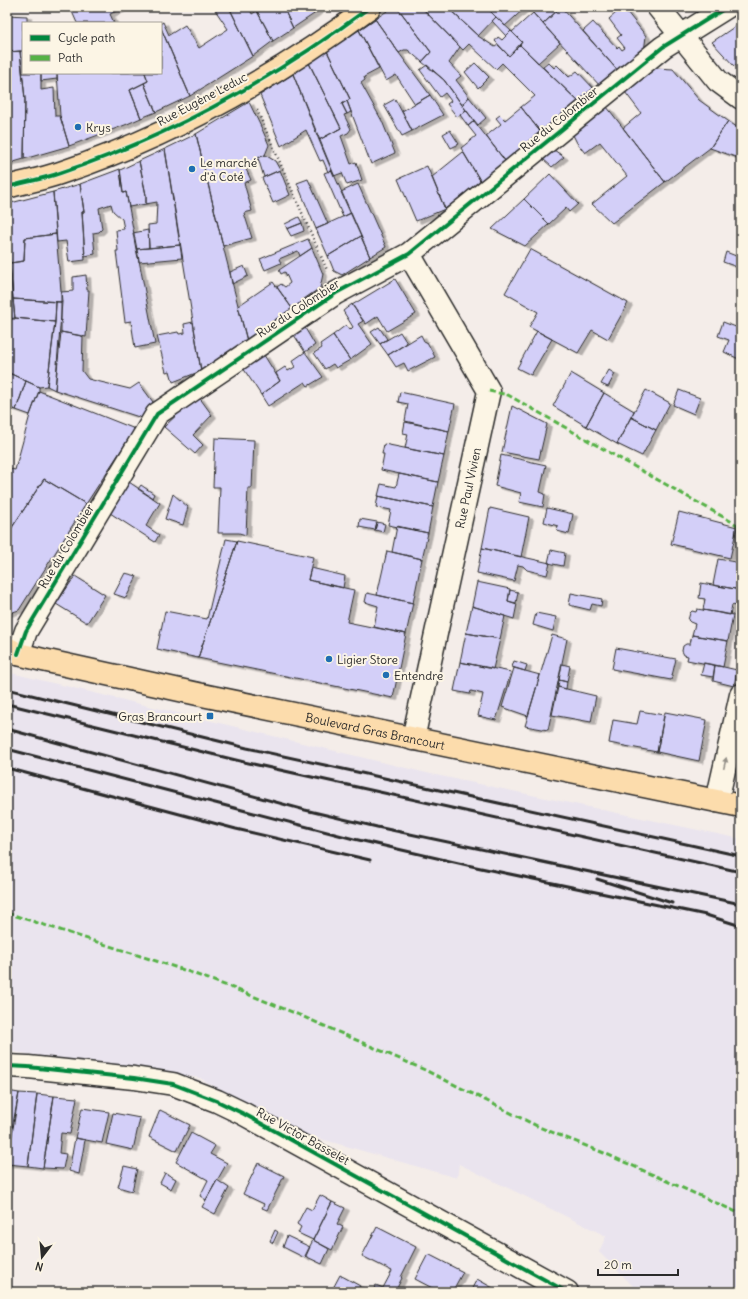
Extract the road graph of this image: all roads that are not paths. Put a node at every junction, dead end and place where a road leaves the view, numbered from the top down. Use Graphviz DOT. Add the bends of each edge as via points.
graph roads {
  1 [pos="370,7"];
  2 [pos="658,7"];
  3 [pos="727,7"];
  4 [pos="681,36"];
  5 [pos="741,98"];
  6 [pos="7,187"];
  7 [pos="409,254"];
  8 [pos="11,650"];
  9 [pos="741,695"];
  10 [pos="413,738"];
  11 [pos="716,800"];
  12 [pos="741,806"];
  13 [pos="7,1066"];
  14 [pos="567,1292"];
  1 -- 6 [label="main road, Rue Eugène Leduc" via="275,72 203,113 134,145 60,173"];
  2 -- 4 [label="street"];
  3 -- 4 [label="street, Rue du Colombier"];
  4 -- 5 [label="street" via="718,81"];
  4 -- 7 [label="street, Rue du Colombier" via="663,46"];
  7 -- 8 [label="street, Rue du Colombier" via="336,293 157,414 26,631"];
  7 -- 10 [label="street, Rue Paul Vivien" via="489,392"];
  8 -- 10 [label="main road, Boulevard Gras Brancourt" via="43,660 207,696"];
  11 -- 9 [label="street, one-way"];
  10 -- 11 [label="main road, Boulevard Gras Brancourt"];
  11 -- 12 [label="main road, Boulevard Gras Brancourt"];
  13 -- 14 [label="street, Rue Victor Basselet" via="159,1081 192,1090 244,1114"];
}
